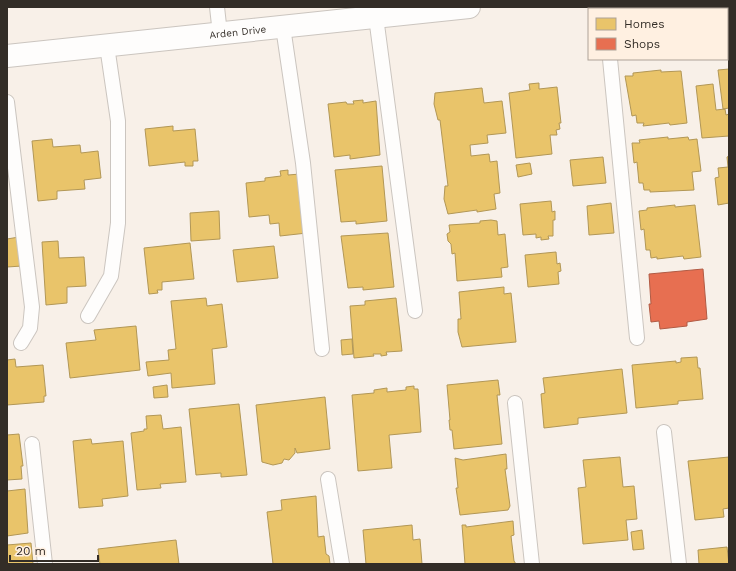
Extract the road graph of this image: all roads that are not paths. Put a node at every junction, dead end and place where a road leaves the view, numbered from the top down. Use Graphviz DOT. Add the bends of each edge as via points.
graph roads {
  1 [pos="217,7"];
  2 [pos="469,7"];
  3 [pos="403,10"];
  4 [pos="376,17"];
  5 [pos="283,27"];
  6 [pos="220,34"];
  7 [pos="107,46"];
  8 [pos="7,56"];
  9 [pos="610,60"];
  10 [pos="7,102"];
  11 [pos="415,311"];
  12 [pos="88,316"];
  13 [pos="637,338"];
  14 [pos="21,343"];
  15 [pos="322,349"];
  16 [pos="515,403"];
  17 [pos="664,432"];
  18 [pos="32,444"];
  19 [pos="328,479"];
  20 [pos="45,564"];
  21 [pos="342,564"];
  22 [pos="532,564"];
  23 [pos="679,564"];
  1 -- 6 [label="lane"];
  2 -- 3 [label="street, Arden Drive"];
  3 -- 4 [label="street, Arden Drive"];
  4 -- 5 [label="street, Arden Drive"];
  4 -- 11 [label="lane"];
  5 -- 6 [label="street, Arden Drive"];
  5 -- 15 [label="lane" via="304,171"];
  6 -- 7 [label="street, Arden Drive"];
  7 -- 8 [label="street, Arden Drive"];
  7 -- 12 [label="lane" via="118,121 118,222 111,276"];
  9 -- 13 [label="lane"];
  10 -- 14 [label="lane" via="32,307 30,328"];
  16 -- 22 [label="lane"];
  17 -- 23 [label="lane"];
  18 -- 20 [label="lane"];
  19 -- 21 [label="lane"];
}
